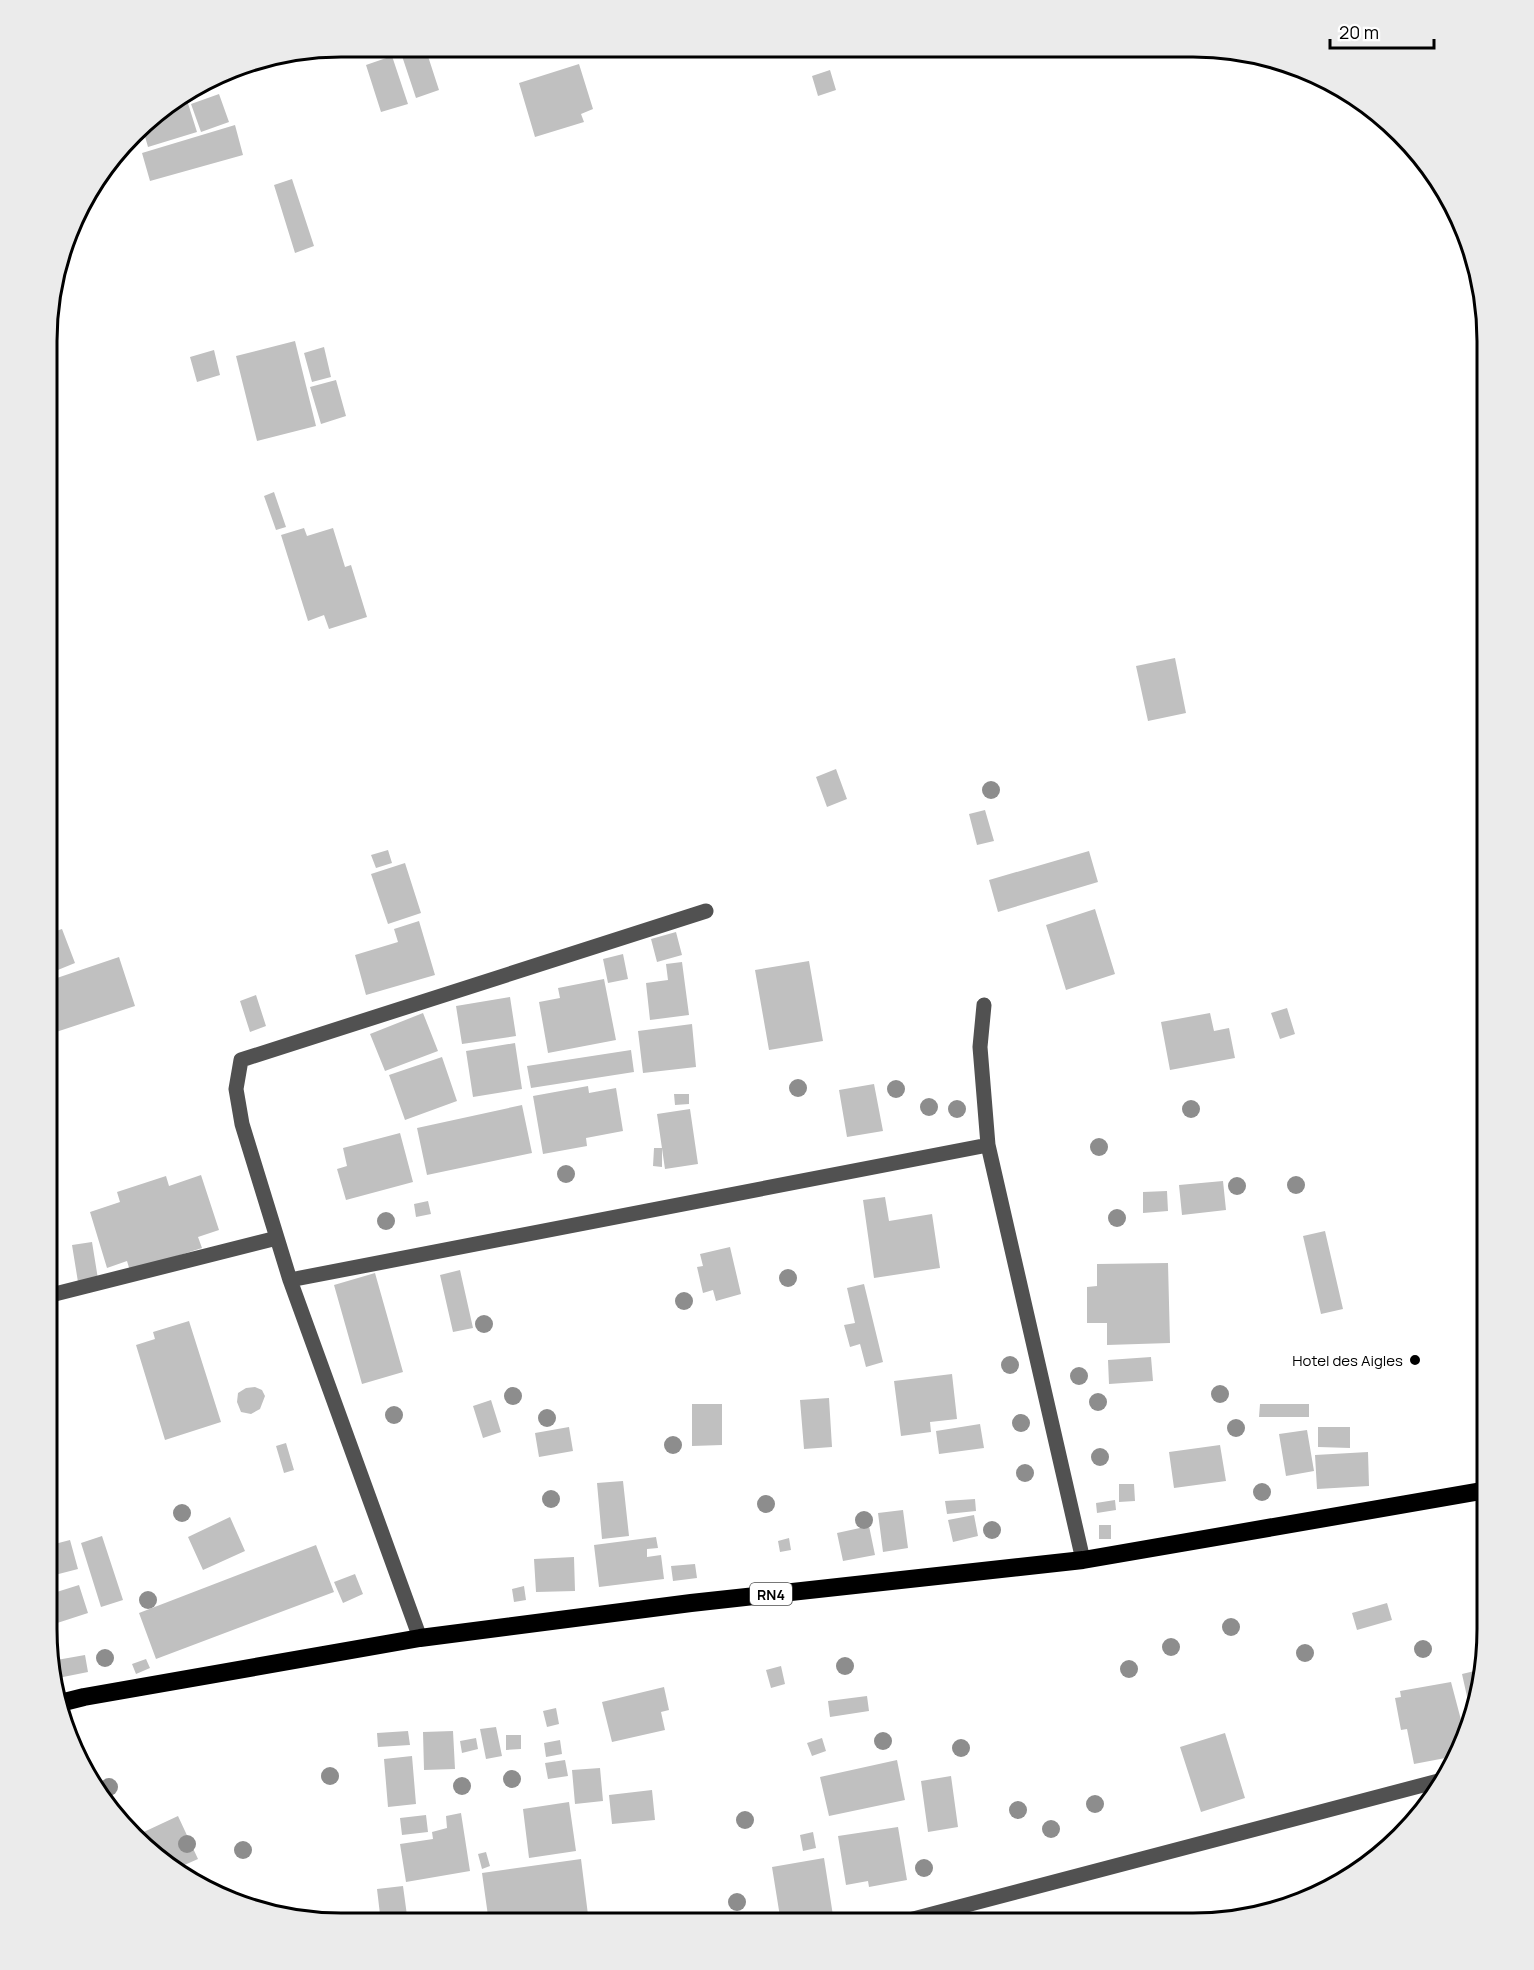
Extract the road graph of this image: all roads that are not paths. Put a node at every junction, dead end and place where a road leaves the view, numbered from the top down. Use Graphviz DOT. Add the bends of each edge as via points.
graph roads {
  1 [pos="706,911"];
  2 [pos="984,1005"];
  3 [pos="988,1144"];
  4 [pos="277,1238"];
  5 [pos="290,1280"];
  6 [pos="57,1293"];
  7 [pos="1477,1492"];
  8 [pos="1083,1560"];
  9 [pos="420,1638"];
  10 [pos="67,1702"];
  11 [pos="1432,1783"];
  12 [pos="936,1913"];
  1 -- 4 [label="street" via="241,1060 236,1089 242,1124"];
  2 -- 3 [label="street" via="980,1047"];
  3 -- 5 [label="street"];
  3 -- 8 [label="street"];
  4 -- 5 [label="street"];
  4 -- 6 [label="street"];
  5 -- 9 [label="street"];
  7 -- 8 [label="highway, RN4"];
  8 -- 9 [label="highway, RN4" via="691,1603"];
  9 -- 10 [label="highway, RN4"];
  11 -- 12 [label="street"];
}
